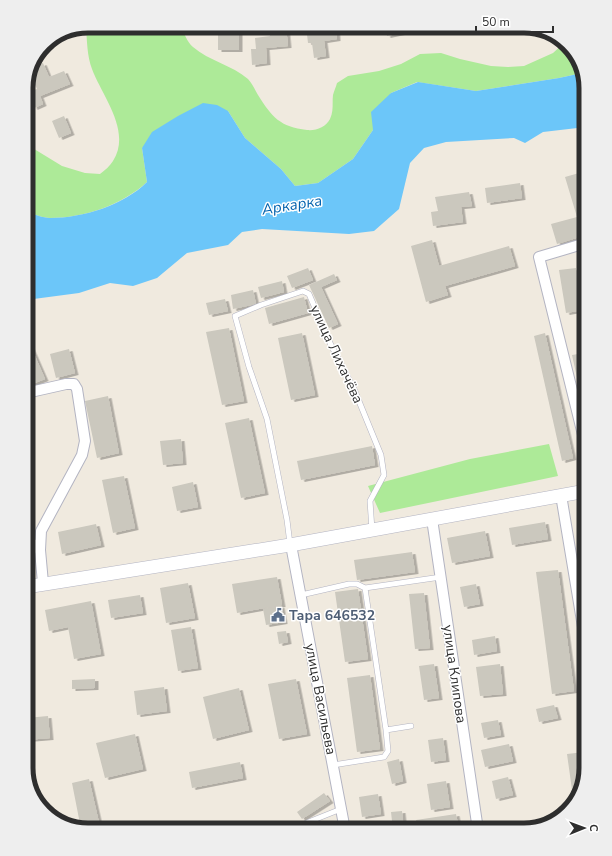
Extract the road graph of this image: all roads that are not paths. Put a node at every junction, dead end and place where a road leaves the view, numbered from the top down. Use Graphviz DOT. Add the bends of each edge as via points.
graph roads {
  1 [pos="579,245"];
  2 [pos="33,391"];
  3 [pos="579,419"];
  4 [pos="579,492"];
  5 [pos="562,495"];
  6 [pos="432,519"];
  7 [pos="372,530"];
  8 [pos="33,544"];
  9 [pos="291,545"];
  10 [pos="40,550"];
  11 [pos="441,577"];
  12 [pos="43,583"];
  13 [pos="33,585"];
  14 [pos="365,588"];
  15 [pos="301,595"];
  16 [pos="579,601"];
  17 [pos="411,726"];
  18 [pos="386,730"];
  19 [pos="333,765"];
  20 [pos="341,809"];
  21 [pos="305,823"];
  22 [pos="344,823"];
  23 [pos="477,823"];
  1 -- 3 [label="street" via="539,257"];
  2 -- 10 [label="street" via="74,384 85,441 82,454 41,531"];
  4 -- 5 [label="street"];
  5 -- 6 [label="street"];
  5 -- 16 [label="street"];
  6 -- 7 [label="street"];
  6 -- 11 [label="street, улица Клипова"];
  7 -- 9 [label="street"];
  7 -- 9 [label="lane, улица Лихачёва" via="370,501 384,475 381,456 354,389 309,294 303,291 235,316 267,419"];
  8 -- 10 [label="street"];
  9 -- 12 [label="street"];
  9 -- 15 [label="street, улица Васильева"];
  10 -- 12 [label="street"];
  11 -- 14 [label="lane"];
  11 -- 23 [label="street, улица Клипова"];
  12 -- 13 [label="street"];
  14 -- 15 [label="lane" via="349,584"];
  14 -- 18 [label="lane"];
  15 -- 19 [label="street, улица Васильева"];
  17 -- 18 [label="lane"];
  18 -- 19 [label="lane" via="388,751 384,757"];
  19 -- 20 [label="street, улица Васильева"];
  20 -- 21 [label="lane"];
  20 -- 22 [label="street, улица Васильева"];
}
